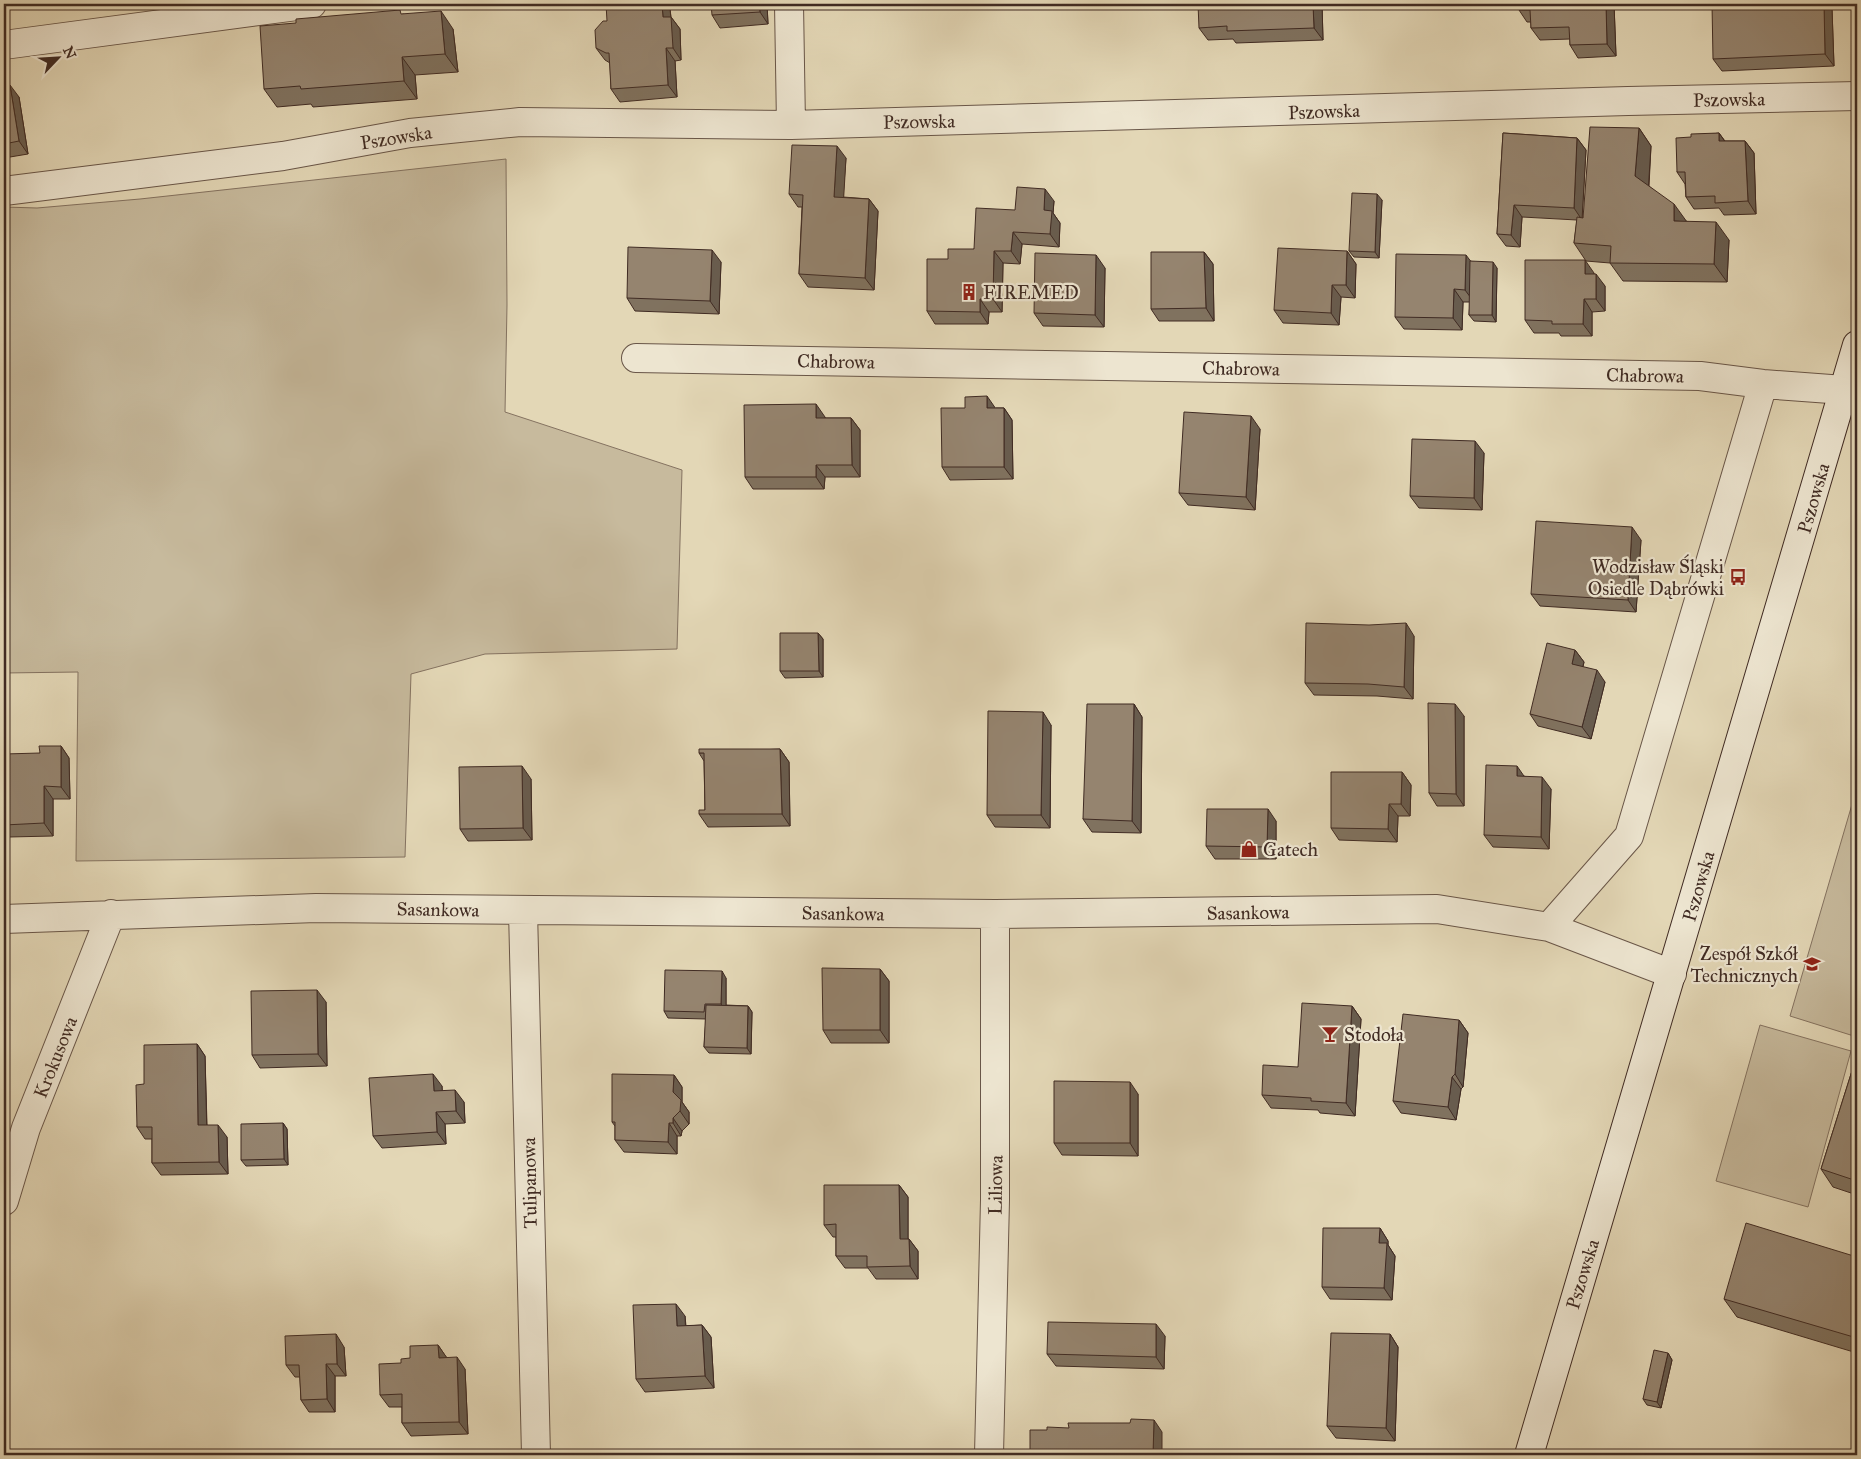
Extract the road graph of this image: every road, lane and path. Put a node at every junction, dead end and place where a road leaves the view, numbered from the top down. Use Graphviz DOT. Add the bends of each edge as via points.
graph roads {
  1 [pos="312,4"];
  2 [pos="789,4"];
  3 [pos="4,45"];
  4 [pos="1857,96"];
  5 [pos="791,125"];
  6 [pos="4,191"];
  7 [pos="1857,346"];
  8 [pos="636,358"];
  9 [pos="1762,384"];
  10 [pos="1844,390"];
  11 [pos="523,910"];
  12 [pos="111,914"];
  13 [pos="995,914"];
  14 [pos="4,919"];
  15 [pos="1549,927"];
  16 [pos="1672,974"];
  17 [pos="4,1201"];
  18 [pos="536,1455"];
  19 [pos="989,1455"];
  20 [pos="1529,1455"];
  1 -- 3 [label="street"];
  2 -- 5 [label="street"];
  4 -- 5 [label="street, Pszowska"];
  5 -- 6 [label="street, Pszowska" via="520,122 410,133 283,156"];
  7 -- 10 [label="street, Pszowska"];
  8 -- 9 [label="street, Chabrowa" via="1700,376"];
  9 -- 10 [label="street, Chabrowa"];
  9 -- 15 [label="street" via="1628,836"];
  10 -- 16 [label="street, Pszowska"];
  11 -- 12 [label="street, Sasankowa" via="316,908"];
  11 -- 13 [label="street, Sasankowa"];
  11 -- 18 [label="street, Tulipanowa"];
  12 -- 14 [label="street, Sasankowa"];
  12 -- 17 [label="street, Krokusowa" via="26,1128"];
  13 -- 15 [label="street, Sasankowa" via="1438,909"];
  13 -- 19 [label="street, Liliowa" via="995,1200"];
  15 -- 16 [label="street, Sasankowa"];
  16 -- 20 [label="street, Pszowska"];
}
